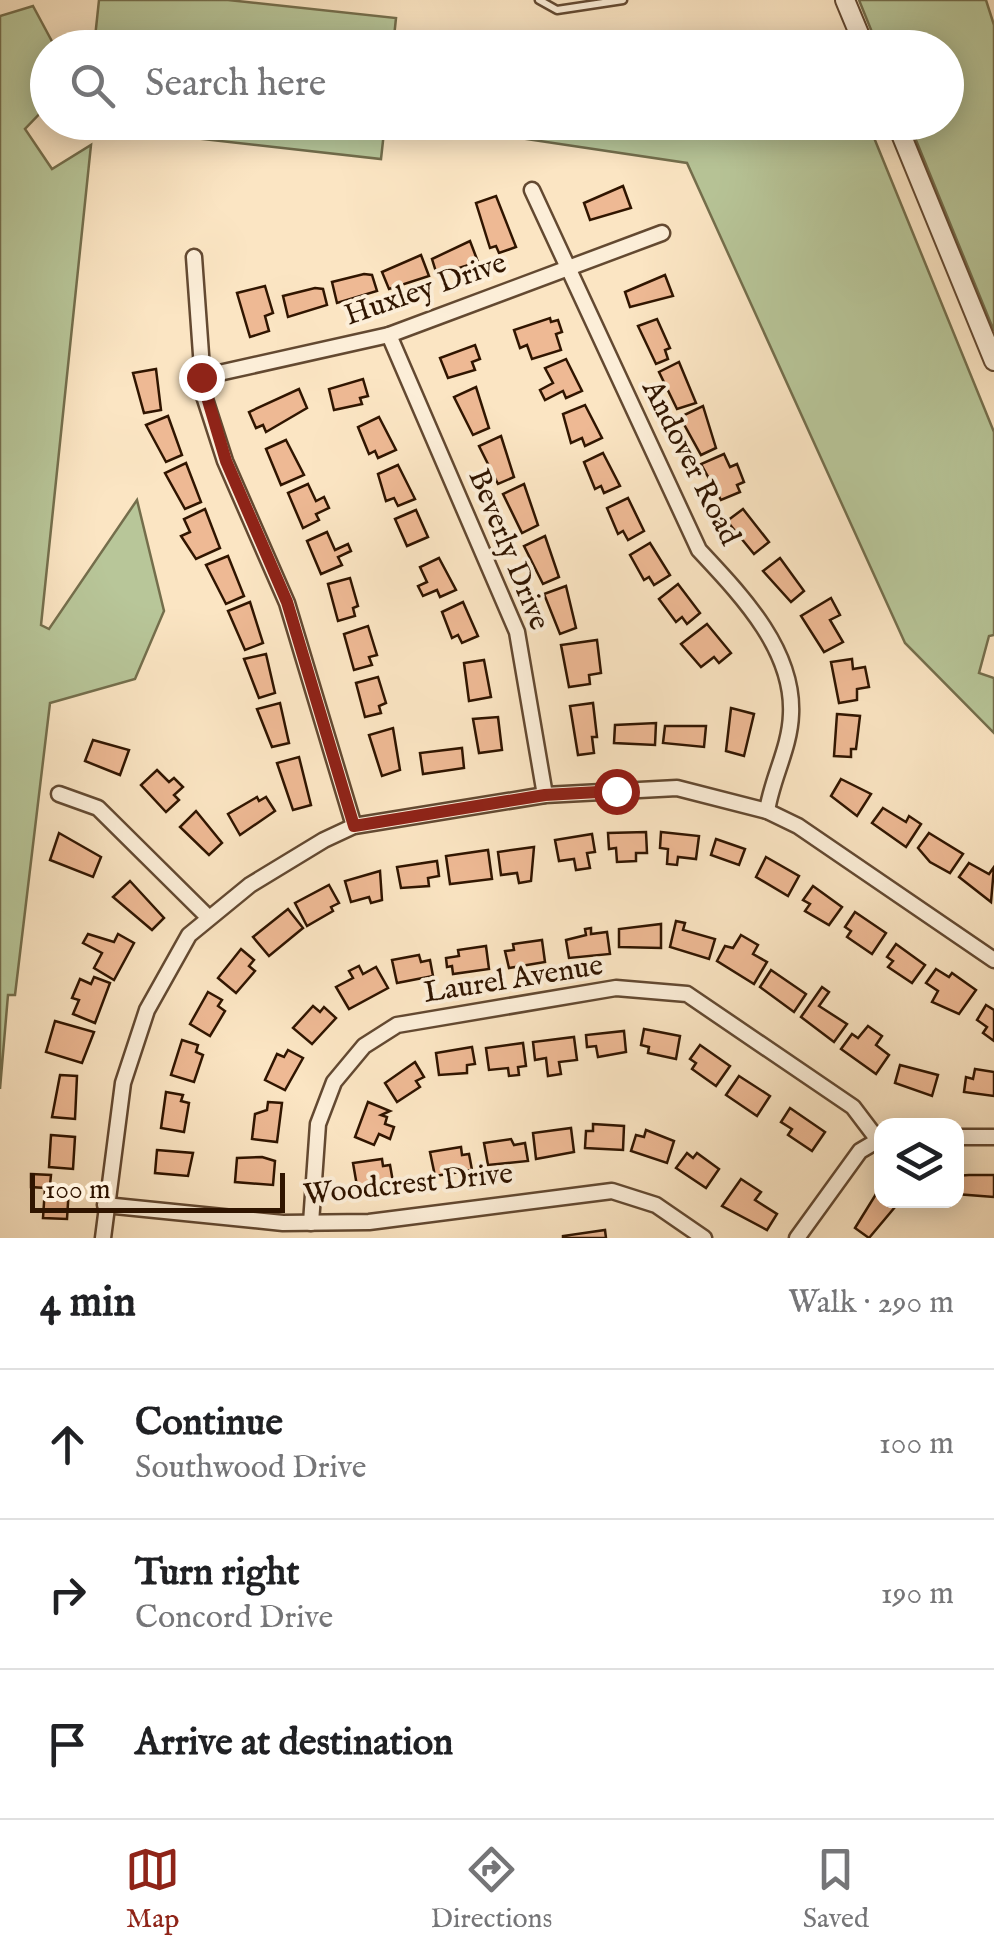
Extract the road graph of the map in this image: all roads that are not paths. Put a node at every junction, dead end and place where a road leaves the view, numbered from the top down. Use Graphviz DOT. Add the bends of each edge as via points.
graph roads {
  1 [pos="539,0"];
  2 [pos="623,0"];
  3 [pos="846,0"];
  4 [pos="858,30"];
  5 [pos="903,140"];
  6 [pos="532,190"];
  7 [pos="662,233"];
  8 [pos="194,257"];
  9 [pos="566,268"];
  10 [pos="388,335"];
  11 [pos="994,361"];
  12 [pos="201,377"];
  13 [pos="59,794"];
  14 [pos="545,795"];
  15 [pos="768,812"];
  16 [pos="354,826"];
  17 [pos="207,916"];
  18 [pos="994,960"];
  19 [pos="874,1131"];
  20 [pos="964,1137"];
  21 [pos="994,1137"];
  22 [pos="874,1143"];
  23 [pos="105,1205"];
  24 [pos="311,1223"];
  25 [pos="103,1238"];
  26 [pos="704,1238"];
  27 [pos="797,1238"];
  1 -- 2 [label="lane" via="557,10"];
  3 -- 4 [label="street"];
  5 -- 11 [label="street"];
  6 -- 9 [label="street, Andover Road"];
  7 -- 9 [label="street, Huxley Drive"];
  8 -- 12 [label="street"];
  9 -- 10 [label="street, Huxley Drive"];
  9 -- 15 [label="street, Andover Road" via="699,550 735,588 782,663 792,712"];
  10 -- 12 [label="street, Huxley Drive"];
  10 -- 14 [label="street, Beverly Drive" via="517,632"];
  12 -- 16 [label="street" via="226,461 287,602"];
  13 -- 17 [label="street" via="98,808"];
  14 -- 15 [label="street" via="677,788"];
  14 -- 16 [label="street"];
  15 -- 18 [label="street"];
  16 -- 17 [label="street"];
  17 -- 23 [label="street" via="147,1010 123,1083"];
  19 -- 24 [label="street, Laurel Avenue" via="854,1106 687,994 616,988 397,1025 364,1046 334,1082 318,1124"];
  20 -- 21 [label="street"];
  22 -- 27 [label="street" via="860,1151"];
  23 -- 24 [label="street, Woodcrest Drive"];
  23 -- 25 [label="street"];
  24 -- 26 [label="street, Woodcrest Drive" via="369,1222 612,1191 656,1205"];
}
